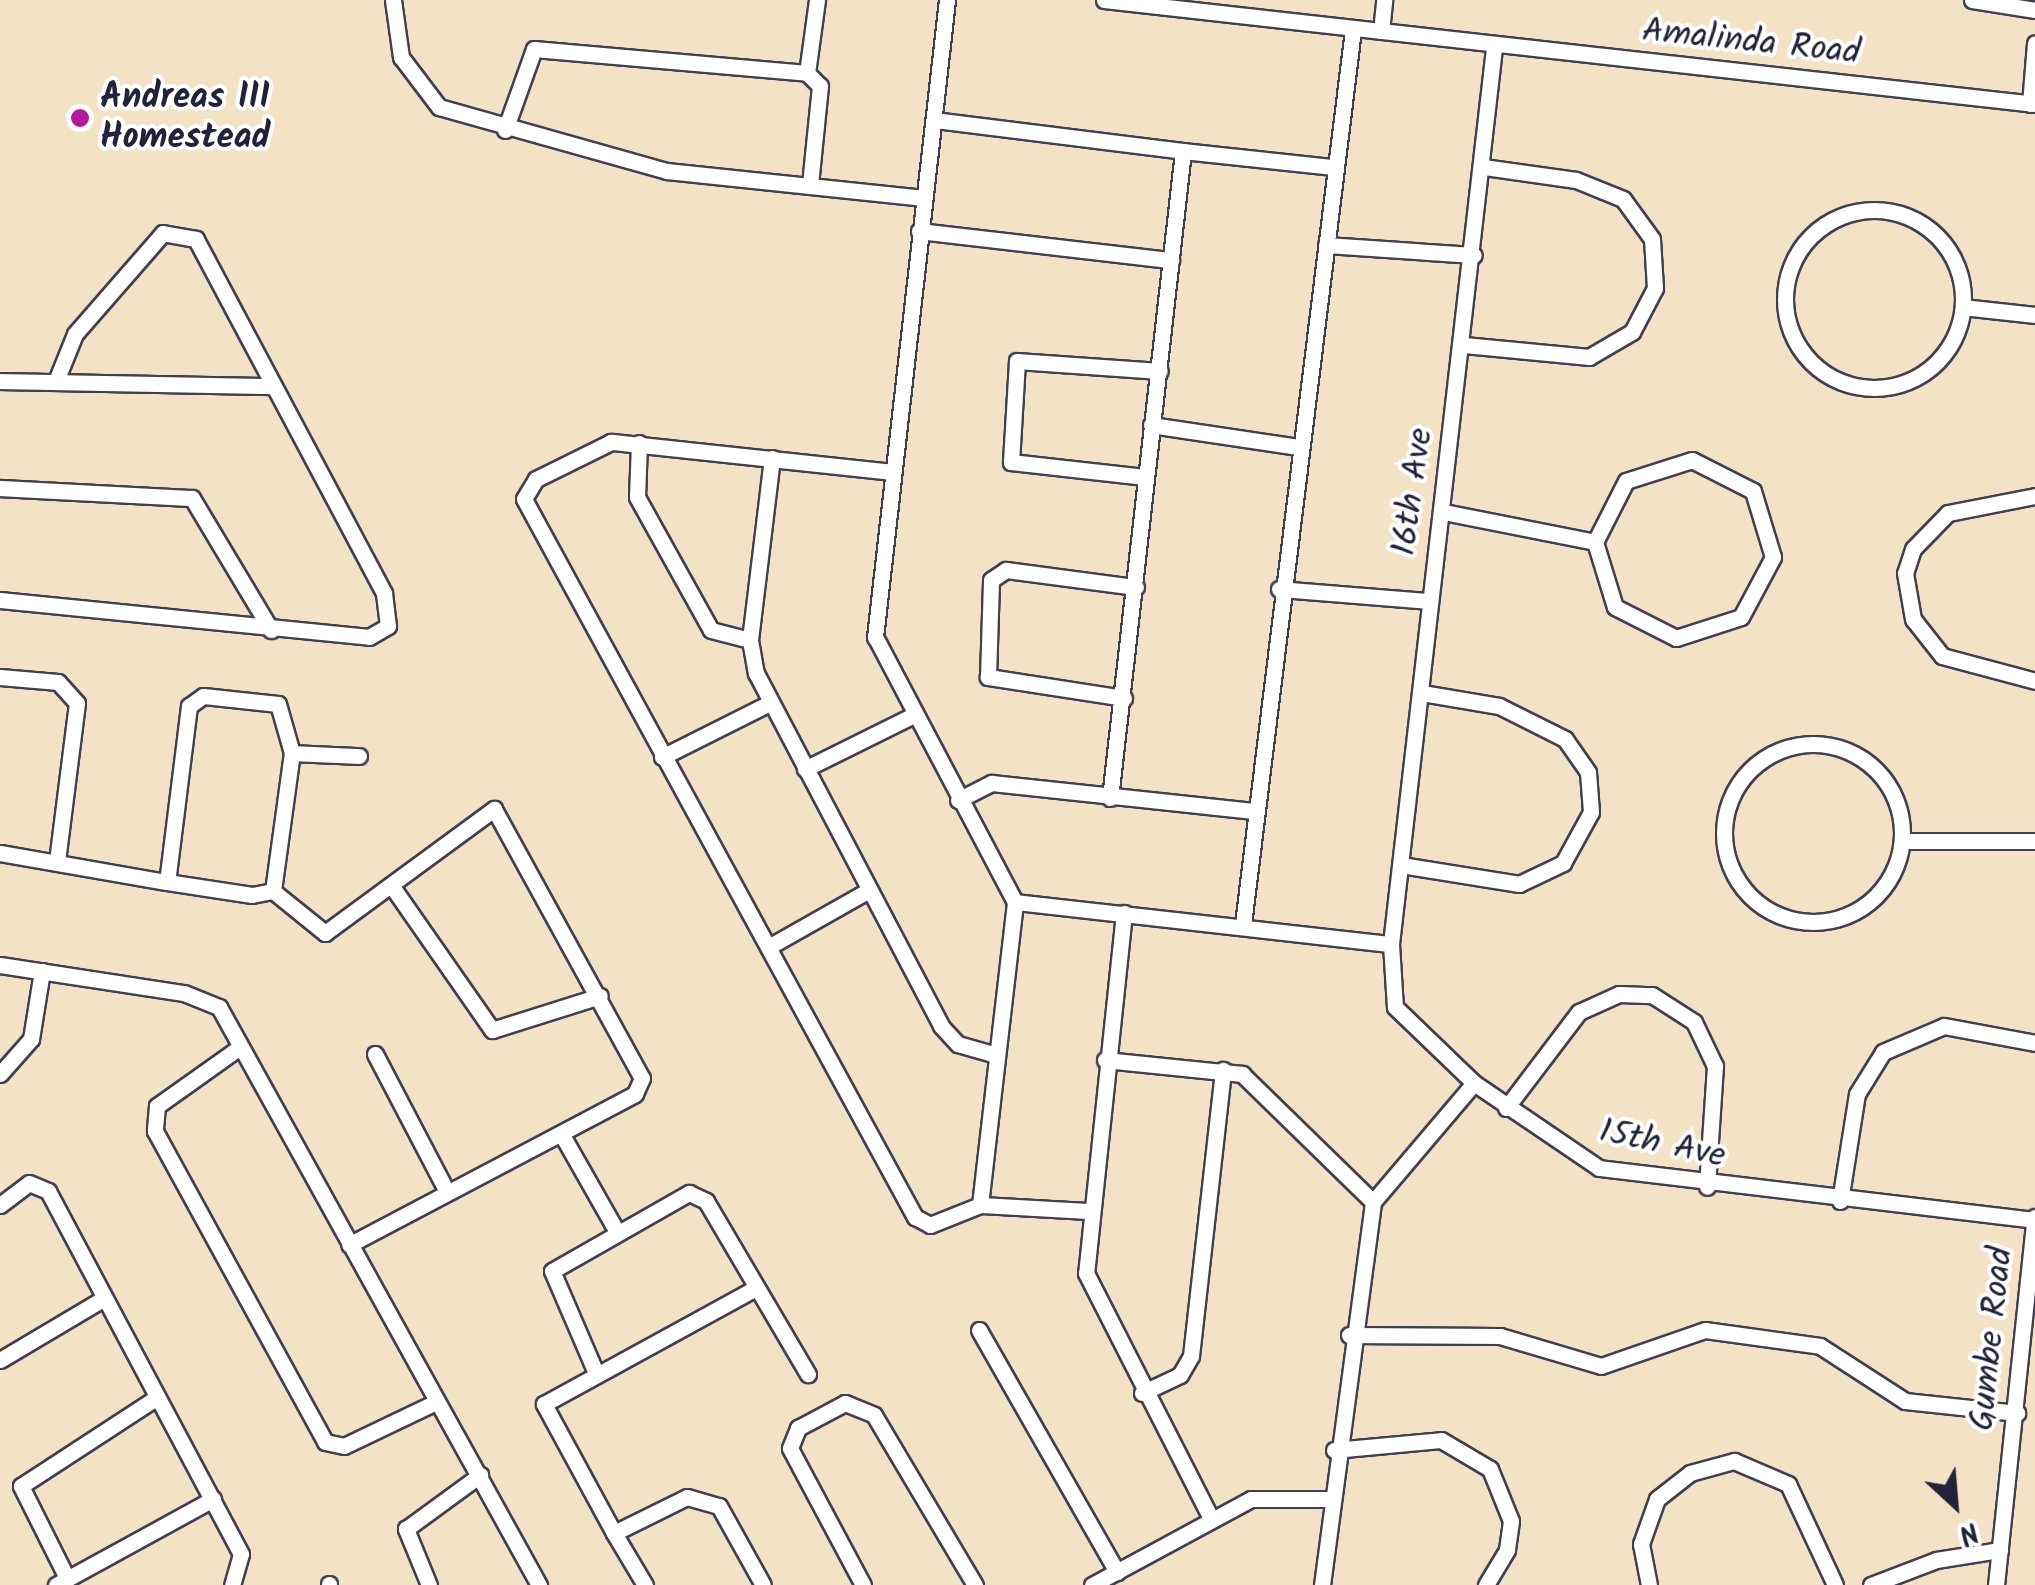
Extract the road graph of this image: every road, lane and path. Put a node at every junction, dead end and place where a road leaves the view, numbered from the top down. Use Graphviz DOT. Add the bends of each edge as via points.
graph roads {
  1 [pos="393,0"];
  2 [pos="817,0"];
  3 [pos="947,0"];
  4 [pos="1104,0"];
  5 [pos="1384,0"];
  6 [pos="1972,0"];
  7 [pos="2035,10"];
  8 [pos="1352,29"];
  9 [pos="1381,31"];
  10 [pos="2035,43"];
  11 [pos="1494,48"];
  12 [pos="807,73"];
  13 [pos="2033,104"];
  14 [pos="934,120"];
  15 [pos="505,130"];
  16 [pos="1184,151"];
  17 [pos="1332,167"];
  18 [pos="1482,167"];
  19 [pos="810,185"];
  20 [pos="922,198"];
  21 [pos="919,231"];
  22 [pos="1326,246"];
  23 [pos="1474,255"];
  24 [pos="1171,260"];
  25 [pos="1963,306"];
  26 [pos="2035,315"];
  27 [pos="1464,345"];
  28 [pos="1160,371"];
  29 [pos="0,380"];
  30 [pos="56,381"];
  31 [pos="269,386"];
  32 [pos="1151,425"];
  33 [pos="639,444"];
  34 [pos="1298,447"];
  35 [pos="772,458"];
  36 [pos="893,472"];
  37 [pos="1144,477"];
  38 [pos="0,488"];
  39 [pos="2035,496"];
  40 [pos="1444,512"];
  41 [pos="1594,542"];
  42 [pos="1136,586"];
  43 [pos="1279,589"];
  44 [pos="0,600"];
  45 [pos="1429,601"];
  46 [pos="271,630"];
  47 [pos="750,640"];
  48 [pos="0,678"];
  49 [pos="2035,681"];
  50 [pos="1422,693"];
  51 [pos="1124,698"];
  52 [pos="770,703"];
  53 [pos="912,716"];
  54 [pos="292,753"];
  55 [pos="359,756"];
  56 [pos="662,757"];
  57 [pos="805,769"];
  58 [pos="1110,798"];
  59 [pos="958,800"];
  60 [pos="1256,811"];
  61 [pos="1902,841"];
  62 [pos="2035,842"];
  63 [pos="0,853"];
  64 [pos="57,862"];
  65 [pos="1402,865"];
  66 [pos="167,882"];
  67 [pos="392,885"];
  68 [pos="870,890"];
  69 [pos="273,891"];
  70 [pos="1015,902"];
  71 [pos="1124,913"];
  72 [pos="1243,924"];
  73 [pos="1391,944"];
  74 [pos="770,946"];
  75 [pos="0,965"];
  76 [pos="42,971"];
  77 [pos="600,996"];
  78 [pos="2035,1043"];
  79 [pos="240,1048"];
  80 [pos="376,1054"];
  81 [pos="992,1054"];
  82 [pos="1105,1060"];
  83 [pos="1223,1070"];
  84 [pos="0,1074"];
  85 [pos="1474,1083"];
  86 [pos="1506,1108"];
  87 [pos="562,1135"];
  88 [pos="1707,1188"];
  89 [pos="447,1192"];
  90 [pos="1840,1201"];
  91 [pos="1373,1202"];
  92 [pos="980,1204"];
  93 [pos="0,1206"];
  94 [pos="1089,1210"];
  95 [pos="2035,1219"];
  96 [pos="616,1230"];
  97 [pos="349,1245"];
  98 [pos="756,1288"];
  99 [pos="101,1300"];
  100 [pos="979,1330"];
  101 [pos="1349,1335"];
  102 [pos="0,1360"];
  103 [pos="596,1373"];
  104 [pos="808,1374"];
  105 [pos="1142,1393"];
  106 [pos="156,1398"];
  107 [pos="436,1402"];
  108 [pos="2017,1412"];
  109 [pos="1334,1450"];
  110 [pos="480,1475"];
  111 [pos="1328,1499"];
  112 [pos="213,1500"];
  113 [pos="1211,1518"];
  114 [pos="614,1533"];
  115 [pos="2000,1550"];
  116 [pos="1116,1572"];
  117 [pos="1907,1577"];
  118 [pos="62,1582"];
  119 [pos="234,1585"];
  120 [pos="429,1585"];
  121 [pos="538,1585"];
  122 [pos="644,1585"];
  123 [pos="763,1585"];
  124 [pos="863,1585"];
  125 [pos="975,1585"];
  126 [pos="1092,1585"];
  127 [pos="1322,1585"];
  128 [pos="1486,1585"];
  129 [pos="1649,1585"];
  130 [pos="1835,1585"];
  131 [pos="1870,1585"];
  132 [pos="1996,1585"];
  1 -- 15 [label="street" via="401,57 422,92"];
  2 -- 12 [label="street"];
  3 -- 14 [label="street"];
  4 -- 8 [label="street, Amalinda Road"];
  5 -- 9 [label="street"];
  6 -- 7 [label="street"];
  8 -- 9 [label="street, Amalinda Road"];
  8 -- 17 [label="street"];
  9 -- 11 [label="street, Amalinda Road"];
  10 -- 13 [label="street"];
  11 -- 13 [label="street, Amalinda Road"];
  11 -- 18 [label="street, 16th Ave"];
  12 -- 15 [label="street" via="534,48"];
  12 -- 19 [label="street" via="820,86"];
  14 -- 16 [label="street"];
  14 -- 20 [label="street"];
  15 -- 19 [label="street" via="667,170"];
  16 -- 17 [label="street"];
  16 -- 24 [label="street"];
  17 -- 22 [label="street"];
  18 -- 23 [label="street, 16th Ave"];
  18 -- 27 [label="street" via="1589,183 1622,199 1652,239 1655,288 1632,332 1589,357"];
  19 -- 20 [label="street"];
  20 -- 21 [label="street"];
  21 -- 24 [label="street"];
  21 -- 36 [label="street"];
  22 -- 23 [label="street"];
  22 -- 34 [label="street"];
  23 -- 27 [label="street, 16th Ave"];
  24 -- 28 [label="street"];
  25 -- 25 [label="street" via="1943,242 1882,210 1816,231 1784,292 1805,357 1866,388 1932,367"];
  25 -- 26 [label="street"];
  27 -- 40 [label="street, 16th Ave"];
  28 -- 32 [label="street"];
  28 -- 37 [label="street" via="1017,361 1011,462"];
  29 -- 30 [label="street"];
  30 -- 31 [label="street"];
  30 -- 31 [label="street" via="75,334 163,233 180,231 196,239"];
  31 -- 46 [label="street" via="390,613 369,637"];
  32 -- 34 [label="street"];
  32 -- 37 [label="street"];
  33 -- 35 [label="street"];
  33 -- 47 [label="street" via="637,497 675,567 711,630"];
  33 -- 56 [label="street" via="594,448 536,479 524,499"];
  34 -- 43 [label="street"];
  35 -- 36 [label="street"];
  35 -- 47 [label="street"];
  36 -- 53 [label="street" via="874,638"];
  37 -- 42 [label="street"];
  38 -- 46 [label="street" via="192,498"];
  39 -- 49 [label="street" via="1948,512 1913,549 1905,572 1913,620 1942,656"];
  40 -- 41 [label="street"];
  40 -- 45 [label="street, 16th Ave"];
  41 -- 41 [label="street" via="1615,606 1676,638 1742,617 1773,556 1753,492 1692,460 1626,481"];
  42 -- 51 [label="street"];
  42 -- 51 [label="street" via="1006,570 991,580 988,677"];
  43 -- 45 [label="street"];
  43 -- 60 [label="street"];
  44 -- 46 [label="street"];
  45 -- 50 [label="street, 16th Ave"];
  47 -- 52 [label="street"];
  48 -- 64 [label="street" via="58,682 77,703"];
  50 -- 65 [label="street, 16th Ave"];
  50 -- 65 [label="street" via="1499,706 1565,739 1588,772 1591,812 1563,863 1518,884"];
  51 -- 58 [label="street"];
  52 -- 56 [label="street"];
  52 -- 57 [label="street"];
  53 -- 57 [label="street"];
  53 -- 59 [label="street"];
  54 -- 55 [label="street"];
  54 -- 66 [label="street" via="278,704 203,696 189,706"];
  54 -- 69 [label="street"];
  56 -- 74 [label="street"];
  57 -- 68 [label="street"];
  58 -- 59 [label="street" via="992,783"];
  58 -- 60 [label="street"];
  59 -- 70 [label="street"];
  60 -- 72 [label="street"];
  61 -- 61 [label="street" via="1882,776 1821,744 1756,765 1724,826 1744,891 1805,922 1870,902"];
  61 -- 62 [label="street"];
  63 -- 64 [label="street"];
  64 -- 66 [label="street"];
  65 -- 73 [label="street, 16th Ave"];
  66 -- 69 [label="street"];
  67 -- 69 [label="street" via="326,933"];
  67 -- 77 [label="street" via="492,1030"];
  67 -- 77 [label="street" via="494,809"];
  68 -- 74 [label="street"];
  68 -- 81 [label="street" via="941,1026 958,1044"];
  70 -- 71 [label="street"];
  70 -- 81 [label="street"];
  71 -- 72 [label="street"];
  71 -- 82 [label="street"];
  72 -- 73 [label="street"];
  73 -- 85 [label="street, 15th Ave" via="1394,1007"];
  74 -- 92 [label="street" via="915,1217 941,1224"];
  75 -- 76 [label="street"];
  76 -- 79 [label="street" via="208,1000"];
  76 -- 84 [label="street" via="31,1039"];
  77 -- 87 [label="street" via="642,1086"];
  78 -- 90 [label="street" via="1944,1026 1883,1052 1857,1094"];
  79 -- 97 [label="street"];
  79 -- 107 [label="street" via="157,1106 154,1131 325,1442 344,1446"];
  80 -- 89 [label="street"];
  81 -- 92 [label="street"];
  82 -- 83 [label="street"];
  82 -- 94 [label="street"];
  83 -- 91 [label="street" via="1250,1080"];
  83 -- 105 [label="street" via="1191,1356 1180,1375"];
  85 -- 86 [label="street, 15th Ave"];
  85 -- 91 [label="street"];
  86 -- 88 [label="street, 15th Ave" via="1599,1168"];
  86 -- 88 [label="street" via="1579,1012 1619,994 1652,995 1694,1022 1715,1066"];
  87 -- 89 [label="street"];
  87 -- 96 [label="street"];
  88 -- 90 [label="street, 15th Ave"];
  89 -- 97 [label="street"];
  90 -- 95 [label="street, 15th Ave"];
  91 -- 101 [label="street"];
  92 -- 94 [label="street"];
  93 -- 99 [label="street" via="28,1183 48,1191"];
  94 -- 105 [label="street" via="1088,1284"];
  95 -- 108 [label="street, Gumbe Road"];
  96 -- 98 [label="street" via="698,1195"];
  96 -- 103 [label="street" via="564,1261 549,1282"];
  97 -- 107 [label="street"];
  98 -- 103 [label="street"];
  98 -- 104 [label="street"];
  99 -- 102 [label="street"];
  99 -- 106 [label="street"];
  100 -- 116 [label="street"];
  101 -- 108 [label="street" via="1500,1336 1601,1366 1705,1330 1820,1346 1905,1401"];
  101 -- 109 [label="street"];
  103 -- 114 [label="street" via="544,1404"];
  105 -- 113 [label="street"];
  106 -- 112 [label="street"];
  106 -- 118 [label="street" via="20,1486"];
  107 -- 110 [label="street"];
  108 -- 115 [label="street, Gumbe Road"];
  109 -- 111 [label="street"];
  109 -- 128 [label="street" via="1441,1440 1490,1469 1511,1521 1507,1550"];
  110 -- 120 [label="street" via="406,1528"];
  110 -- 121 [label="street"];
  111 -- 113 [label="street" via="1264,1494"];
  111 -- 127 [label="street"];
  112 -- 118 [label="street"];
  112 -- 119 [label="street" via="241,1554"];
  113 -- 116 [label="street"];
  114 -- 122 [label="street"];
  114 -- 123 [label="street" via="672,1500 710,1500"];
  115 -- 117 [label="street"];
  115 -- 132 [label="street, Gumbe Road"];
  116 -- 126 [label="street"];
  117 -- 131 [label="street"];
  124 -- 125 [label="street" via="790,1448 798,1428 845,1403 874,1415"];
  129 -- 130 [label="street" via="1641,1544 1657,1499 1690,1474 1734,1461 1788,1484"];
}
